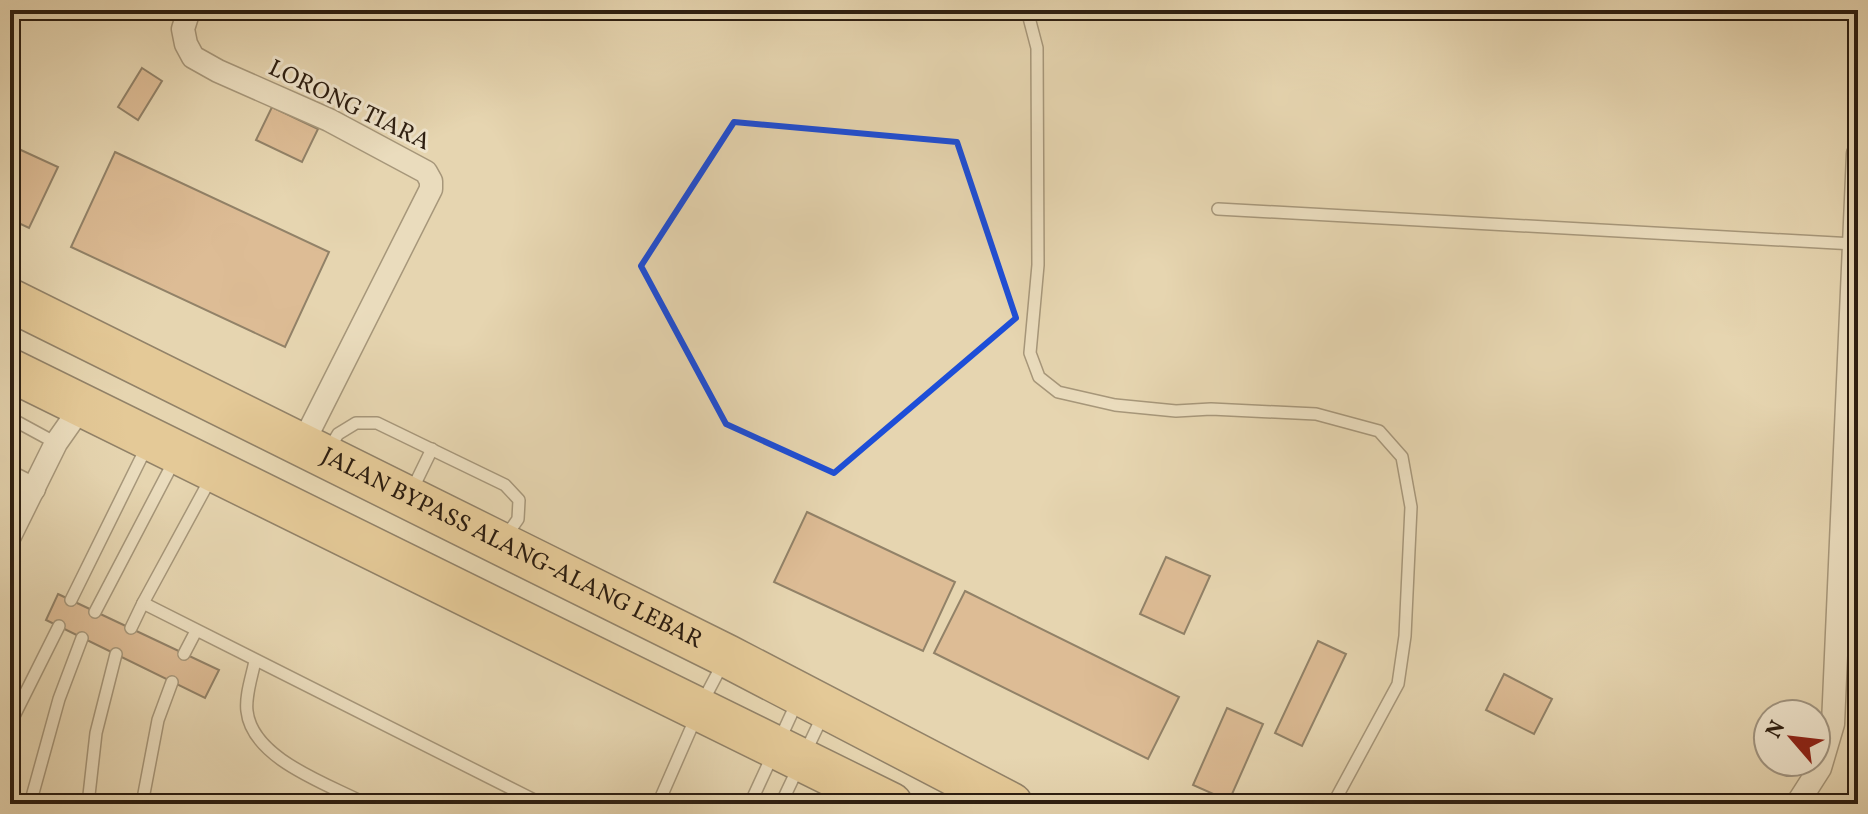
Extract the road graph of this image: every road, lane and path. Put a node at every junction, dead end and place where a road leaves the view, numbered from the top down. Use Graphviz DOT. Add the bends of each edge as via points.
graph roads {
  1 [pos="189,10"];
  2 [pos="1027,10"];
  3 [pos="1858,154"];
  4 [pos="1218,209"];
  5 [pos="1854,244"];
  6 [pos="10,300"];
  7 [pos="10,370"];
  8 [pos="82,406"];
  9 [pos="10,418"];
  10 [pos="56,443"];
  11 [pos="164,447"];
  12 [pos="432,449"];
  13 [pos="314,451"];
  14 [pos="215,472"];
  15 [pos="10,477"];
  16 [pos="34,489"];
  17 [pos="408,498"];
  18 [pos="10,536"];
  19 [pos="500,544"];
  20 [pos="71,600"];
  21 [pos="143,603"];
  22 [pos="95,612"];
  23 [pos="59,626"];
  24 [pos="131,628"];
  25 [pos="196,631"];
  26 [pos="82,638"];
  27 [pos="116,654"];
  28 [pos="184,654"];
  29 [pos="727,656"];
  30 [pos="255,661"];
  31 [pos="172,682"];
  32 [pos="814,700"];
  33 [pos="699,710"];
  34 [pos="10,724"];
  35 [pos="788,753"];
  36 [pos="884,802"];
  37 [pos="30,804"];
  38 [pos="88,804"];
  39 [pos="142,804"];
  40 [pos="366,804"];
  41 [pos="541,804"];
  42 [pos="658,804"];
  43 [pos="750,804"];
  44 [pos="781,804"];
  45 [pos="1011,804"];
  46 [pos="1333,804"];
  47 [pos="1797,804"];
  1 -- 13 [label="street, LORONG TIARA" via="183,29 193,57 329,120 426,172 431,181"];
  2 -- 46 [label="lane" via="1037,48 1038,265 1030,353 1039,377 1058,392 1115,405 1316,414 1379,431 1402,457 1411,507 1398,684"];
  3 -- 5 [label="street"];
  4 -- 5 [label="lane"];
  5 -- 47 [label="street" via="1833,724 1820,768"];
  6 -- 13 [label="highway, JALAN BYPASS ALANG-ALANG LEBAR"];
  7 -- 8 [label="highway"];
  8 -- 10 [label="street"];
  8 -- 11 [label="highway"];
  9 -- 10 [label="lane"];
  10 -- 16 [label="street"];
  11 -- 14 [label="highway"];
  11 -- 20 [label="lane"];
  11 -- 22 [label="lane"];
  12 -- 13 [label="lane" via="377,423 356,423"];
  12 -- 17 [label="lane"];
  12 -- 19 [label="lane" via="505,485 519,500 518,519"];
  13 -- 17 [label="highway, JALAN BYPASS ALANG-ALANG LEBAR"];
  14 -- 21 [label="lane"];
  14 -- 33 [label="highway"];
  15 -- 16 [label="street"];
  16 -- 18 [label="street"];
  17 -- 19 [label="highway, JALAN BYPASS ALANG-ALANG LEBAR"];
  19 -- 29 [label="highway, JALAN BYPASS ALANG-ALANG LEBAR"];
  21 -- 24 [label="lane"];
  21 -- 25 [label="lane"];
  23 -- 34 [label="lane"];
  25 -- 28 [label="lane"];
  25 -- 30 [label="lane"];
  26 -- 37 [label="lane"];
  27 -- 38 [label="lane" via="96,733"];
  29 -- 32 [label="highway, JALAN BYPASS ALANG-ALANG LEBAR"];
  29 -- 33 [label="lane"];
  30 -- 40 [label="lane" via="246,709 258,740 279,758"];
  30 -- 41 [label="lane"];
  31 -- 39 [label="lane" via="158,720"];
  32 -- 35 [label="lane"];
  32 -- 35 [label="lane"];
  32 -- 45 [label="highway, JALAN BYPASS ALANG-ALANG LEBAR"];
  33 -- 35 [label="highway"];
  33 -- 42 [label="lane"];
  35 -- 36 [label="highway"];
  35 -- 43 [label="lane"];
  35 -- 44 [label="lane"];
}
